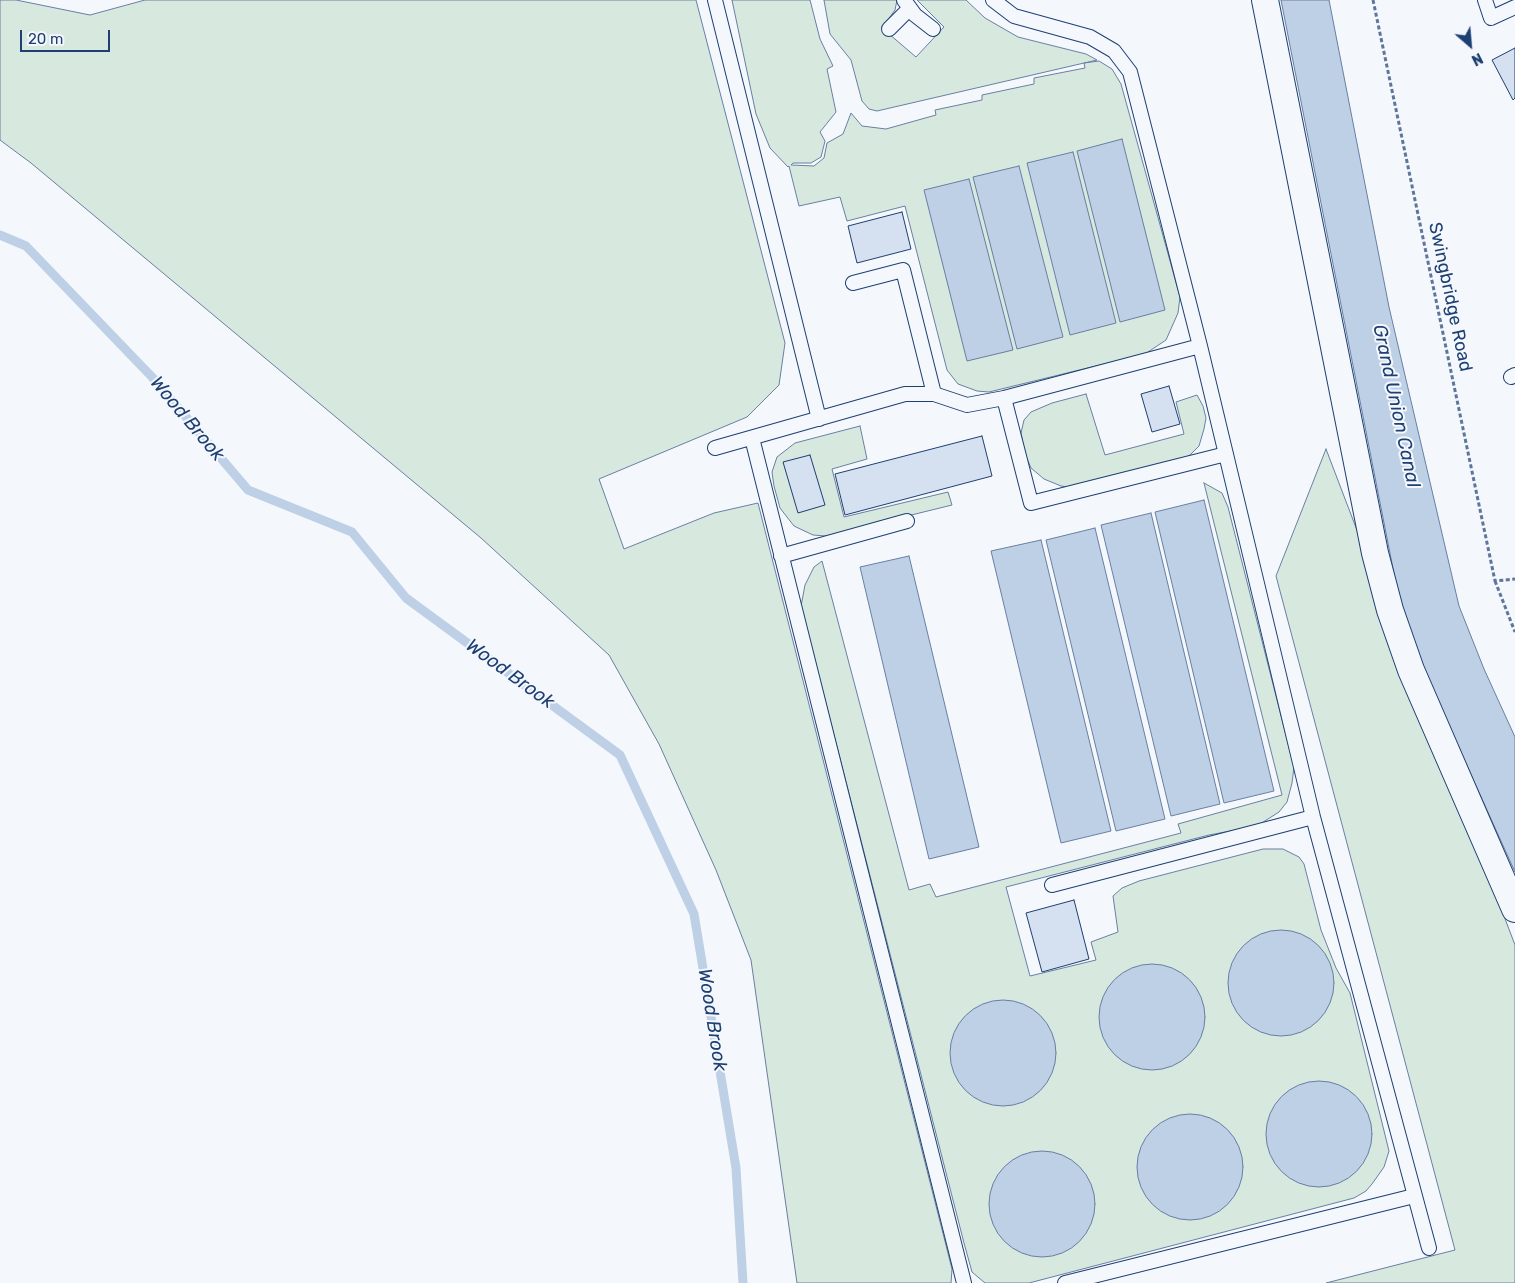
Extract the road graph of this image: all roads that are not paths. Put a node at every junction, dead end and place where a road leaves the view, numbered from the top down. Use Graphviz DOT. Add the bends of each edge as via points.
graph roads {
  1 [pos="715,0"];
  2 [pos="993,0"];
  3 [pos="1265,0"];
  4 [pos="1484,0"];
  5 [pos="907,4"];
  6 [pos="1515,7"];
  7 [pos="889,29"];
  8 [pos="933,30"];
  9 [pos="853,282"];
  10 [pos="1200,346"];
  11 [pos="934,394"];
  12 [pos="1004,398"];
  13 [pos="819,419"];
  14 [pos="752,438"];
  15 [pos="714,448"];
  16 [pos="1226,454"];
  17 [pos="907,521"];
  18 [pos="781,556"];
  19 [pos="1314,817"];
  20 [pos="1052,885"];
  21 [pos="1515,909"];
  22 [pos="1414,1196"];
  23 [pos="1429,1248"];
  24 [pos="964,1283"];
  25 [pos="1065,1283"];
  1 -- 13 [label="lane"];
  2 -- 10 [label="lane" via="1014,16 1090,37 1114,51 1130,72"];
  3 -- 21 [label="street" via="1375,553 1390,610 1411,670"];
  4 -- 6 [label="lane" via="1491,18"];
  5 -- 7 [label="lane"];
  5 -- 8 [label="lane"];
  9 -- 11 [label="lane" via="903,270"];
  10 -- 12 [label="lane"];
  10 -- 16 [label="lane"];
  11 -- 12 [label="lane" via="967,404"];
  11 -- 13 [label="lane" via="905,394"];
  12 -- 16 [label="lane" via="1030,503"];
  13 -- 14 [label="lane"];
  14 -- 15 [label="lane"];
  14 -- 18 [label="lane"];
  16 -- 19 [label="lane"];
  17 -- 18 [label="lane"];
  18 -- 24 [label="lane"];
  19 -- 20 [label="lane"];
  19 -- 22 [label="lane"];
  22 -- 23 [label="lane"];
  22 -- 25 [label="lane"];
}
